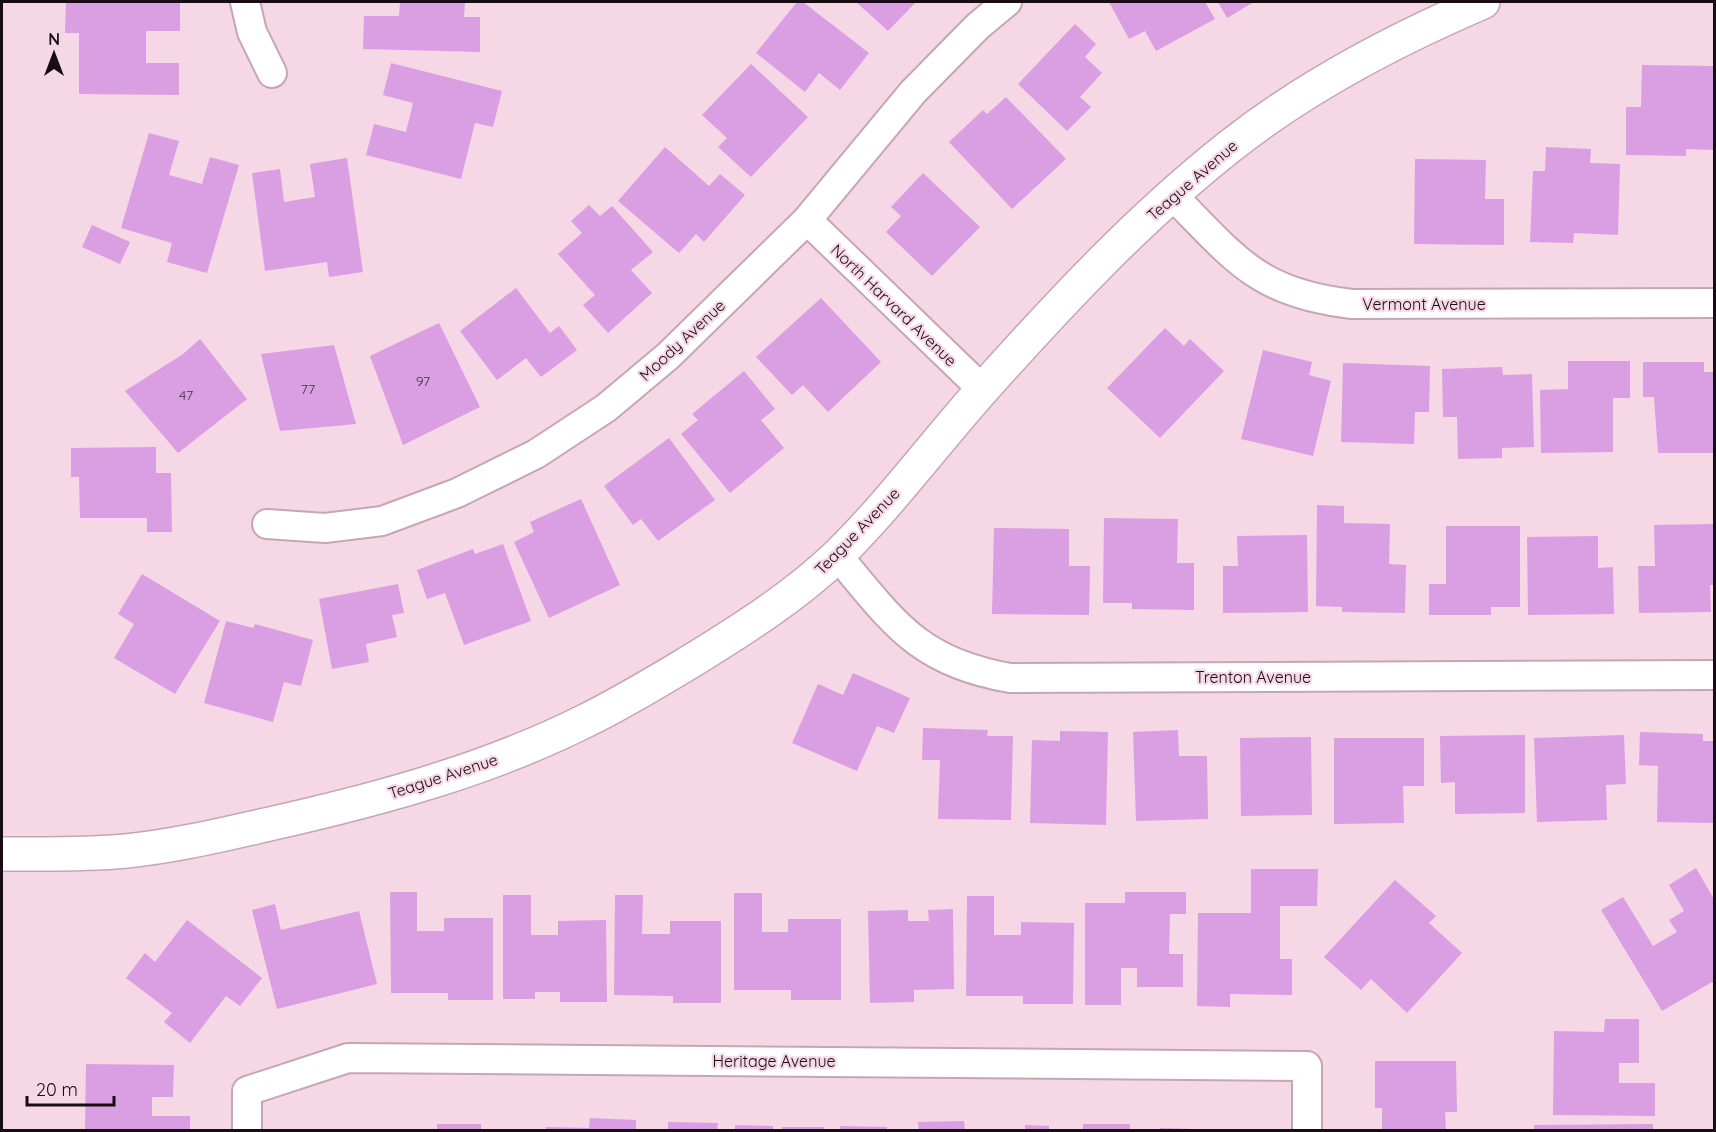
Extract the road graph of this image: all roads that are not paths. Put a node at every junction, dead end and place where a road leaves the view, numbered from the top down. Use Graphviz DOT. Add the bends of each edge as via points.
graph roads {
  1 [pos="245,2"];
  2 [pos="1007,2"];
  3 [pos="1483,2"];
  4 [pos="272,73"];
  5 [pos="1171,194"];
  6 [pos="807,220"];
  7 [pos="1714,303"];
  8 [pos="982,389"];
  9 [pos="267,524"];
  10 [pos="837,555"];
  11 [pos="1714,675"];
  12 [pos="2,854"];
  13 [pos="247,1131"];
  14 [pos="1307,1131"];
  1 -- 4 [label="street" via="252,32"];
  2 -- 6 [label="street, Moody Avenue" via="913,92"];
  3 -- 5 [label="street, Teague Avenue" via="1421,29 1293,101"];
  5 -- 7 [label="street, Vermont Avenue" via="1243,266 1270,283 1314,300 1352,304"];
  5 -- 8 [label="street, Teague Avenue"];
  6 -- 8 [label="street, North Harvard Avenue"];
  6 -- 9 [label="street, Moody Avenue" via="668,356 606,408 536,454 457,494 382,521 325,528"];
  8 -- 10 [label="street, Teague Avenue"];
  10 -- 11 [label="street, Trenton Avenue" via="914,640 943,659 975,672 1010,678"];
  10 -- 12 [label="street, Teague Avenue" via="735,634 652,684 587,720 495,760 394,794 178,844 125,851"];
  13 -- 14 [label="street, Heritage Avenue" via="246,1091 348,1058 1307,1066"];
}
